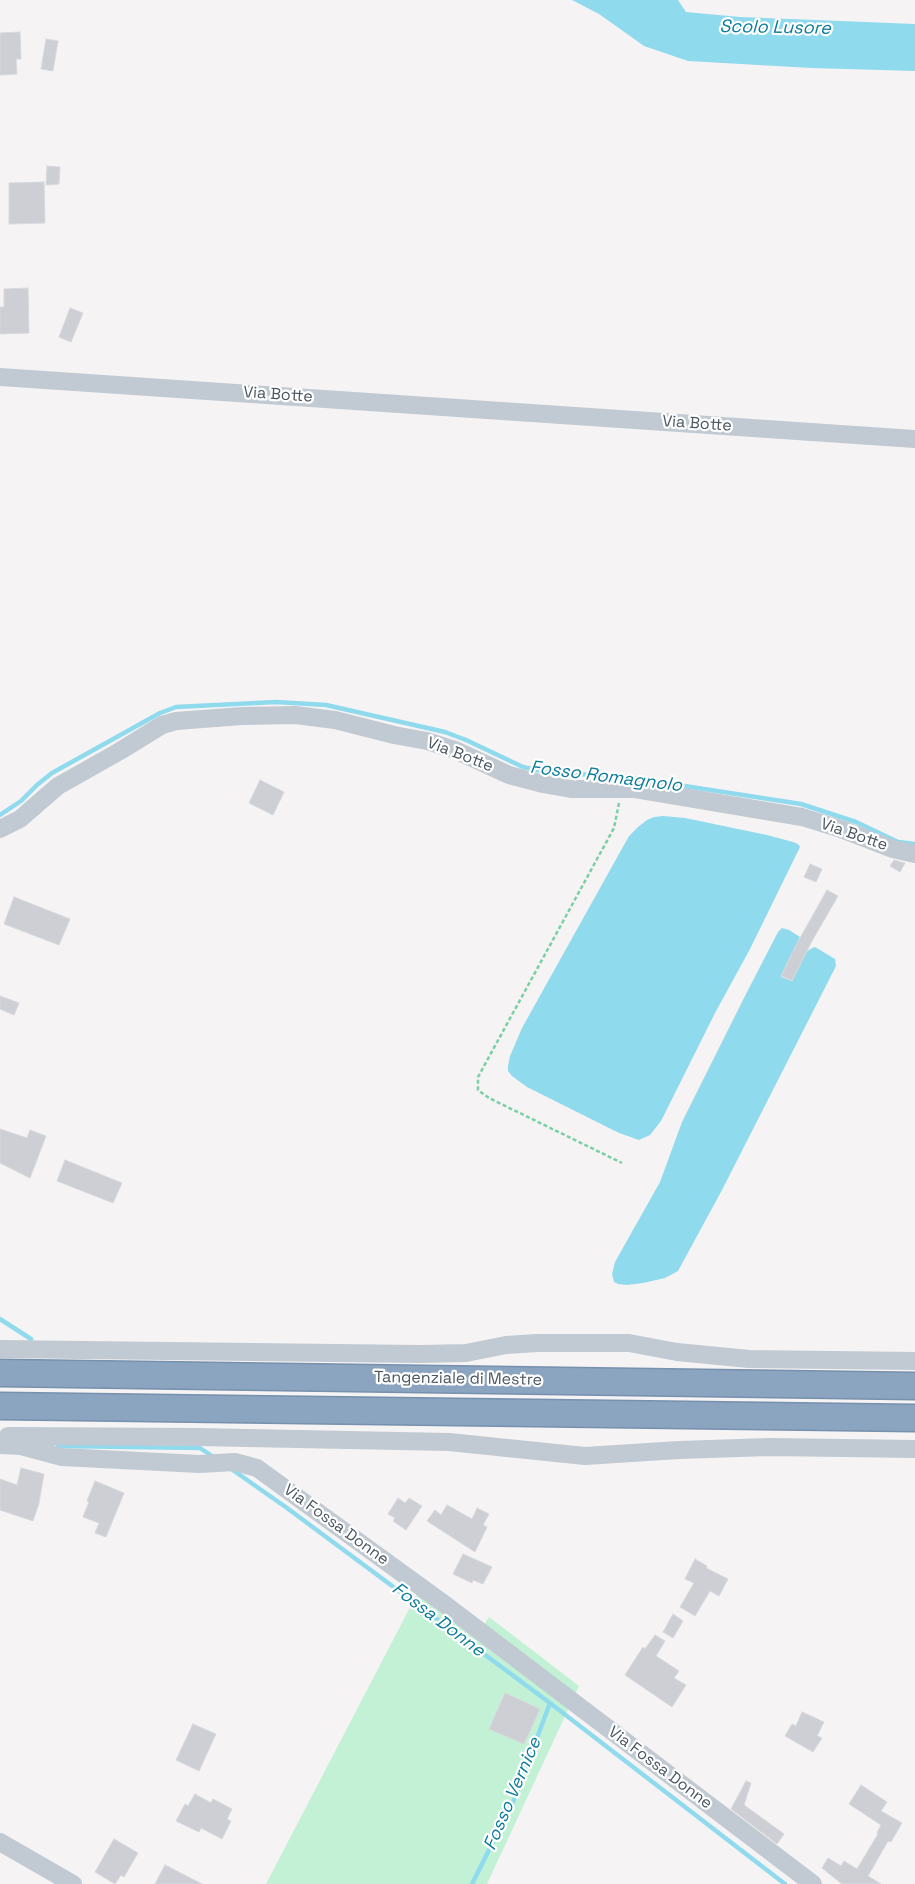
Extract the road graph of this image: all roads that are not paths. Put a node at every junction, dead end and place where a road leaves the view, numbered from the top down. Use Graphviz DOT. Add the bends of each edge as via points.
graph roads {
  1 [pos="0,376"];
  2 [pos="915,439"];
  3 [pos="0,829"];
  4 [pos="915,854"];
  5 [pos="0,1349"];
  6 [pos="915,1361"];
  7 [pos="0,1373"];
  8 [pos="915,1386"];
  9 [pos="0,1406"];
  10 [pos="915,1418"];
  11 [pos="0,1436"];
  12 [pos="0,1445"];
  13 [pos="915,1449"];
  14 [pos="0,1842"];
  15 [pos="73,1884"];
  16 [pos="813,1884"];
  1 -- 2 [label="street, Via Botte"];
  3 -- 4 [label="street, Via Botte" via="20,819 58,786 162,725 242,716 295,715 335,720 427,741 509,775 542,784 572,789 635,790 802,817"];
  5 -- 6 [label="street" via="420,1354 466,1353 537,1343 629,1343 677,1352 749,1359"];
  7 -- 8 [label="highway, Tangenziale di Mestre"];
  9 -- 10 [label="highway, Tangenziale di Mestre"];
  11 -- 13 [label="street" via="449,1442 585,1456 770,1447"];
  12 -- 16 [label="street, Via Fossa Donne" via="21,1446 62,1457 199,1464 235,1462 257,1468 435,1597"];
  14 -- 15 [label="street"];
}
